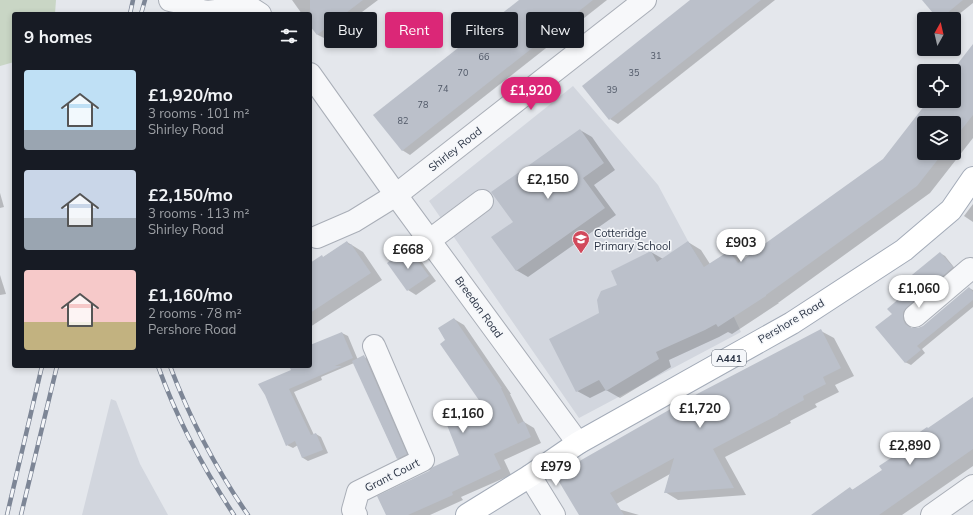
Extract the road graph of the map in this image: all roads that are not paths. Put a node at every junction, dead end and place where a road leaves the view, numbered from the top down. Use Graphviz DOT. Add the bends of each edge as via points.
graph roads {
  1 [pos="645,0"];
  2 [pos="189,5"];
  3 [pos="256,7"];
  4 [pos="312,78"];
  5 [pos="973,178"];
  6 [pos="396,195"];
  7 [pos="482,201"];
  8 [pos="317,236"];
  9 [pos="430,240"];
  10 [pos="970,269"];
  11 [pos="915,316"];
  12 [pos="374,346"];
  13 [pos="578,443"];
  14 [pos="530,476"];
  15 [pos="973,486"];
  16 [pos="356,515"];
  17 [pos="467,515"];
  18 [pos="554,515"];
  19 [pos="932,515"];
  1 -- 6 [label="street, Shirley Road"];
  2 -- 3 [label="street"];
  4 -- 6 [label="street, Breedon Road"];
  5 -- 13 [label="main road, Pershore Road / A441" via="952,210 904,250 792,323"];
  6 -- 8 [label="street, Shirley Road" via="354,221"];
  6 -- 9 [label="street, Breedon Road"];
  7 -- 9 [label="street"];
  9 -- 13 [label="street, Breedon Road"];
  10 -- 11 [label="street"];
  12 -- 16 [label="street, Grant Court" via="423,460 358,492 353,510"];
  13 -- 14 [label="main road, Pershore Road / A441"];
  14 -- 17 [label="main road, Pershore Road / A441"];
  14 -- 18 [label="street"];
  15 -- 19 [label="street"];
}
